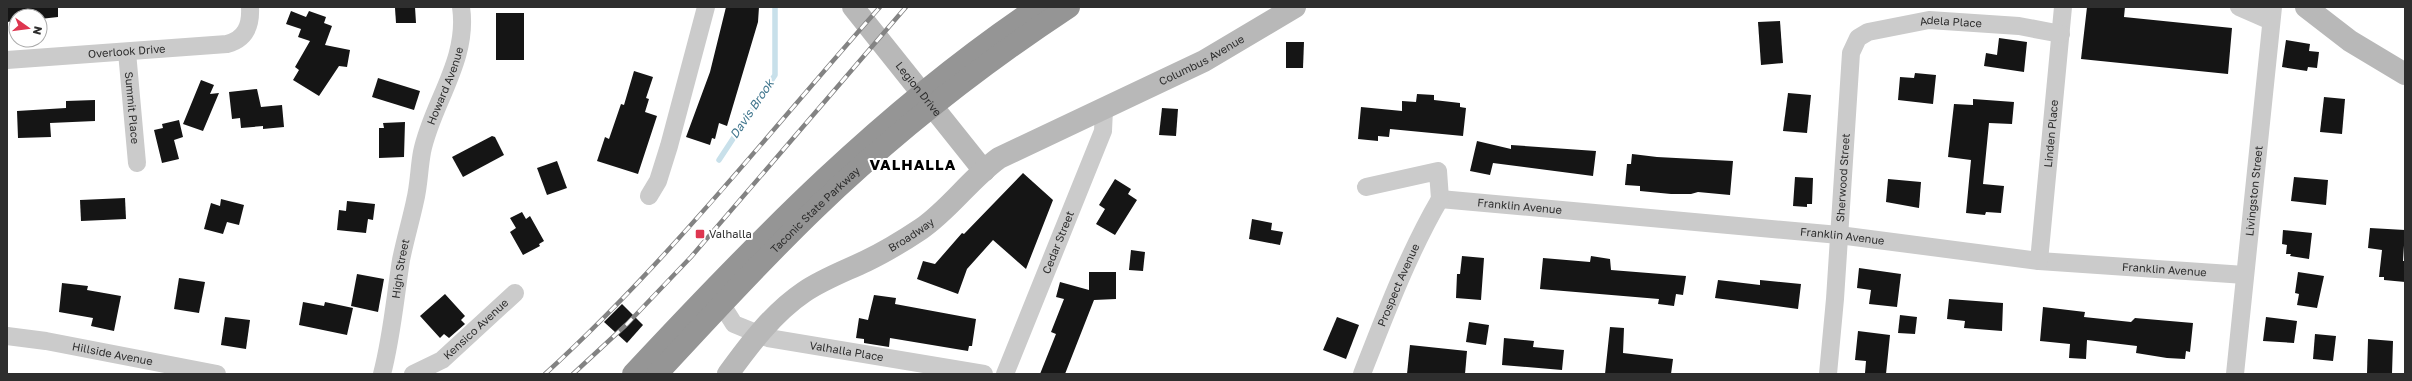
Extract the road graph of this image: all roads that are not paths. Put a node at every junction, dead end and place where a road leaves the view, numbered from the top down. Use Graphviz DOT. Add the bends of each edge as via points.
graph roads {
  1 [pos="250,7"];
  2 [pos="461,7"];
  3 [pos="706,7"];
  4 [pos="853,7"];
  5 [pos="1038,7"];
  6 [pos="1068,7"];
  7 [pos="1295,7"];
  8 [pos="2063,7"];
  9 [pos="2238,7"];
  10 [pos="2306,7"];
  11 [pos="2272,14"];
  12 [pos="2061,34"];
  13 [pos="127,52"];
  14 [pos="1851,53"];
  15 [pos="7,60"];
  16 [pos="2405,74"];
  17 [pos="1104,109"];
  18 [pos="137,163"];
  19 [pos="420,164"];
  20 [pos="984,171"];
  21 [pos="1366,187"];
  22 [pos="649,196"];
  23 [pos="1440,199"];
  24 [pos="1839,235"];
  25 [pos="2039,261"];
  26 [pos="2245,275"];
  27 [pos="515,293"];
  28 [pos="722,305"];
  29 [pos="7,336"];
  30 [pos="759,336"];
  31 [pos="218,374"];
  32 [pos="382,374"];
  33 [pos="413,374"];
  34 [pos="633,374"];
  35 [pos="657,374"];
  36 [pos="728,374"];
  37 [pos="984,374"];
  38 [pos="1005,374"];
  39 [pos="1362,374"];
  40 [pos="1828,374"];
  41 [pos="2235,374"];
  1 -- 13 [label="street, Overlook Drive" via="250,23 244,35 227,44"];
  2 -- 19 [label="street, Howard Avenue" via="460,43 453,73 437,106"];
  3 -- 22 [label="street" via="669,146 658,181"];
  4 -- 20 [label="street, Legion Drive"];
  5 -- 34 [label="highway, Taconic State Parkway" via="933,84 834,168 751,249"];
  6 -- 28 [label="highway, Taconic State Parkway" via="986,65 886,145 814,210"];
  7 -- 17 [label="street, Columbus Avenue" via="1204,61"];
  8 -- 12 [label="street, Linden Place"];
  9 -- 11 [label="street"];
  10 -- 16 [label="street" via="2350,40"];
  11 -- 26 [label="street, Livingston Street"];
  12 -- 14 [label="street, Adela Place" via="2019,26 1929,20 1868,32 1858,38"];
  12 -- 25 [label="street, Linden Place"];
  13 -- 15 [label="street, Overlook Drive"];
  13 -- 18 [label="street, Summit Place"];
  14 -- 24 [label="street, Sherwood Street"];
  17 -- 20 [label="street, Broadway" via="1024,145 999,158"];
  17 -- 38 [label="street, Cedar Street" via="1103,131"];
  19 -- 32 [label="street, High Street" via="416,199 402,259 390,343"];
  20 -- 30 [label="street, Broadway" via="948,208 922,228 881,253 804,292"];
  21 -- 23 [label="street" via="1438,171"];
  23 -- 24 [label="street, Franklin Avenue"];
  23 -- 39 [label="street, Prospect Avenue" via="1383,320"];
  24 -- 25 [label="street, Franklin Avenue"];
  24 -- 40 [label="street, Sherwood Street"];
  25 -- 26 [label="street, Franklin Avenue"];
  26 -- 41 [label="street, Livingston Street"];
  27 -- 33 [label="street, Kensico Avenue" via="442,360"];
  28 -- 30 [label="street, Valhalla Place" via="734,324"];
  28 -- 35 [label="highway, Taconic State Parkway"];
  29 -- 31 [label="street, Hillside Avenue"];
  30 -- 36 [label="street, Broadway"];
  30 -- 37 [label="street, Valhalla Place"];
}
